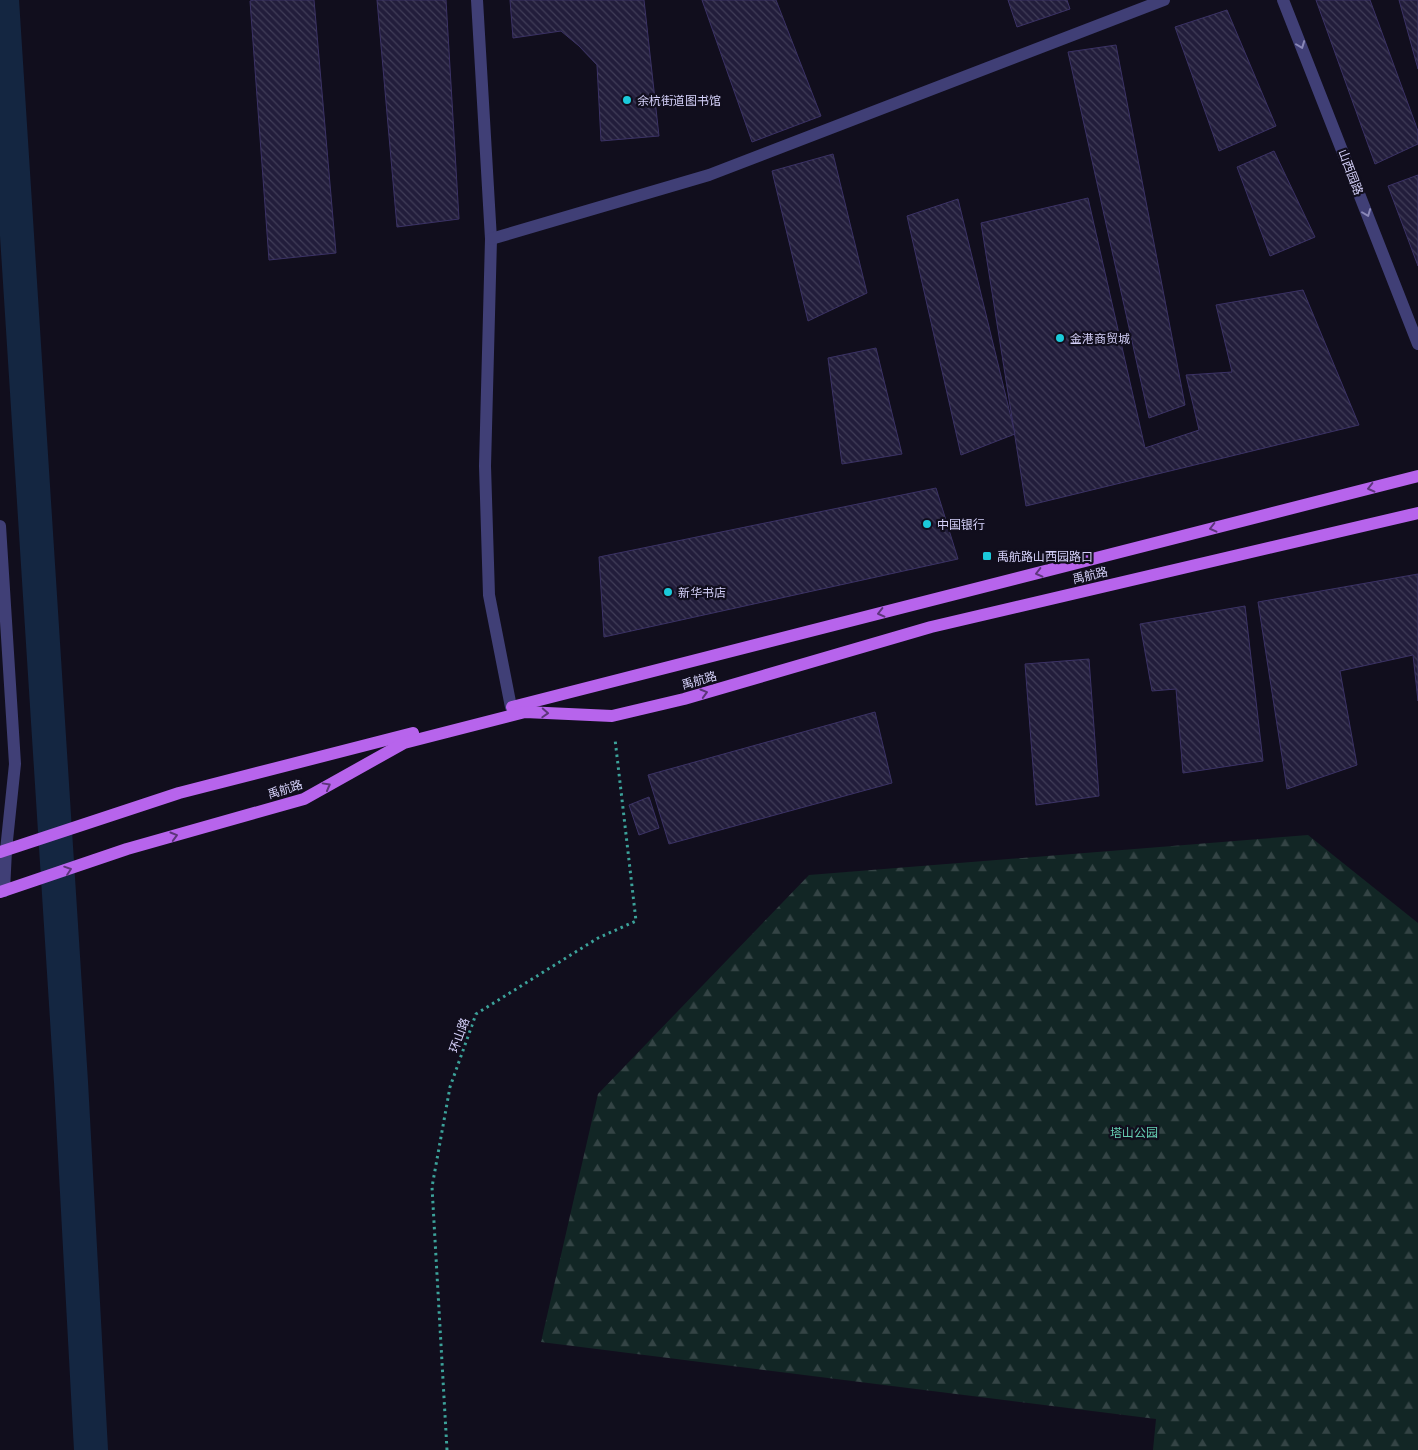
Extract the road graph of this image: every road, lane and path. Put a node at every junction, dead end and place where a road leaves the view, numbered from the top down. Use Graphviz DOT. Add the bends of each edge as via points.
graph roads {
  1 [pos="477,0"];
  2 [pos="1164,0"];
  3 [pos="1283,0"];
  4 [pos="491,239"];
  5 [pos="1418,344"];
  6 [pos="1418,476"];
  7 [pos="1418,512"];
  8 [pos="0,526"];
  9 [pos="0,530"];
  10 [pos="511,707"];
  11 [pos="612,716"];
  12 [pos="8,849"];
  13 [pos="2,892"];
  14 [pos="447,1450"];
  1 -- 4 [label="street"];
  2 -- 4 [label="street" via="709,175"];
  3 -- 5 [label="street, 山西园路, one-way"];
  4 -- 10 [label="street" via="485,466 490,595"];
  6 -- 10 [label="main road, 禹航路, one-way"];
  11 -- 7 [label="main road, 禹航路, one-way" via="684,699 931,627"];
  8 -- 9 [label="street"];
  9 -- 12 [label="street" via="15,764"];
  10 -- 12 [label="main road, 禹航路" via="178,793"];
  13 -- 11 [label="main road, 禹航路, one-way" via="127,849 304,798 404,743 525,712"];
  11 -- 14 [label="path, 环山路" via="636,922 598,938 476,1014 450,1087 432,1187"];
  12 -- 13 [label="street"];
}
